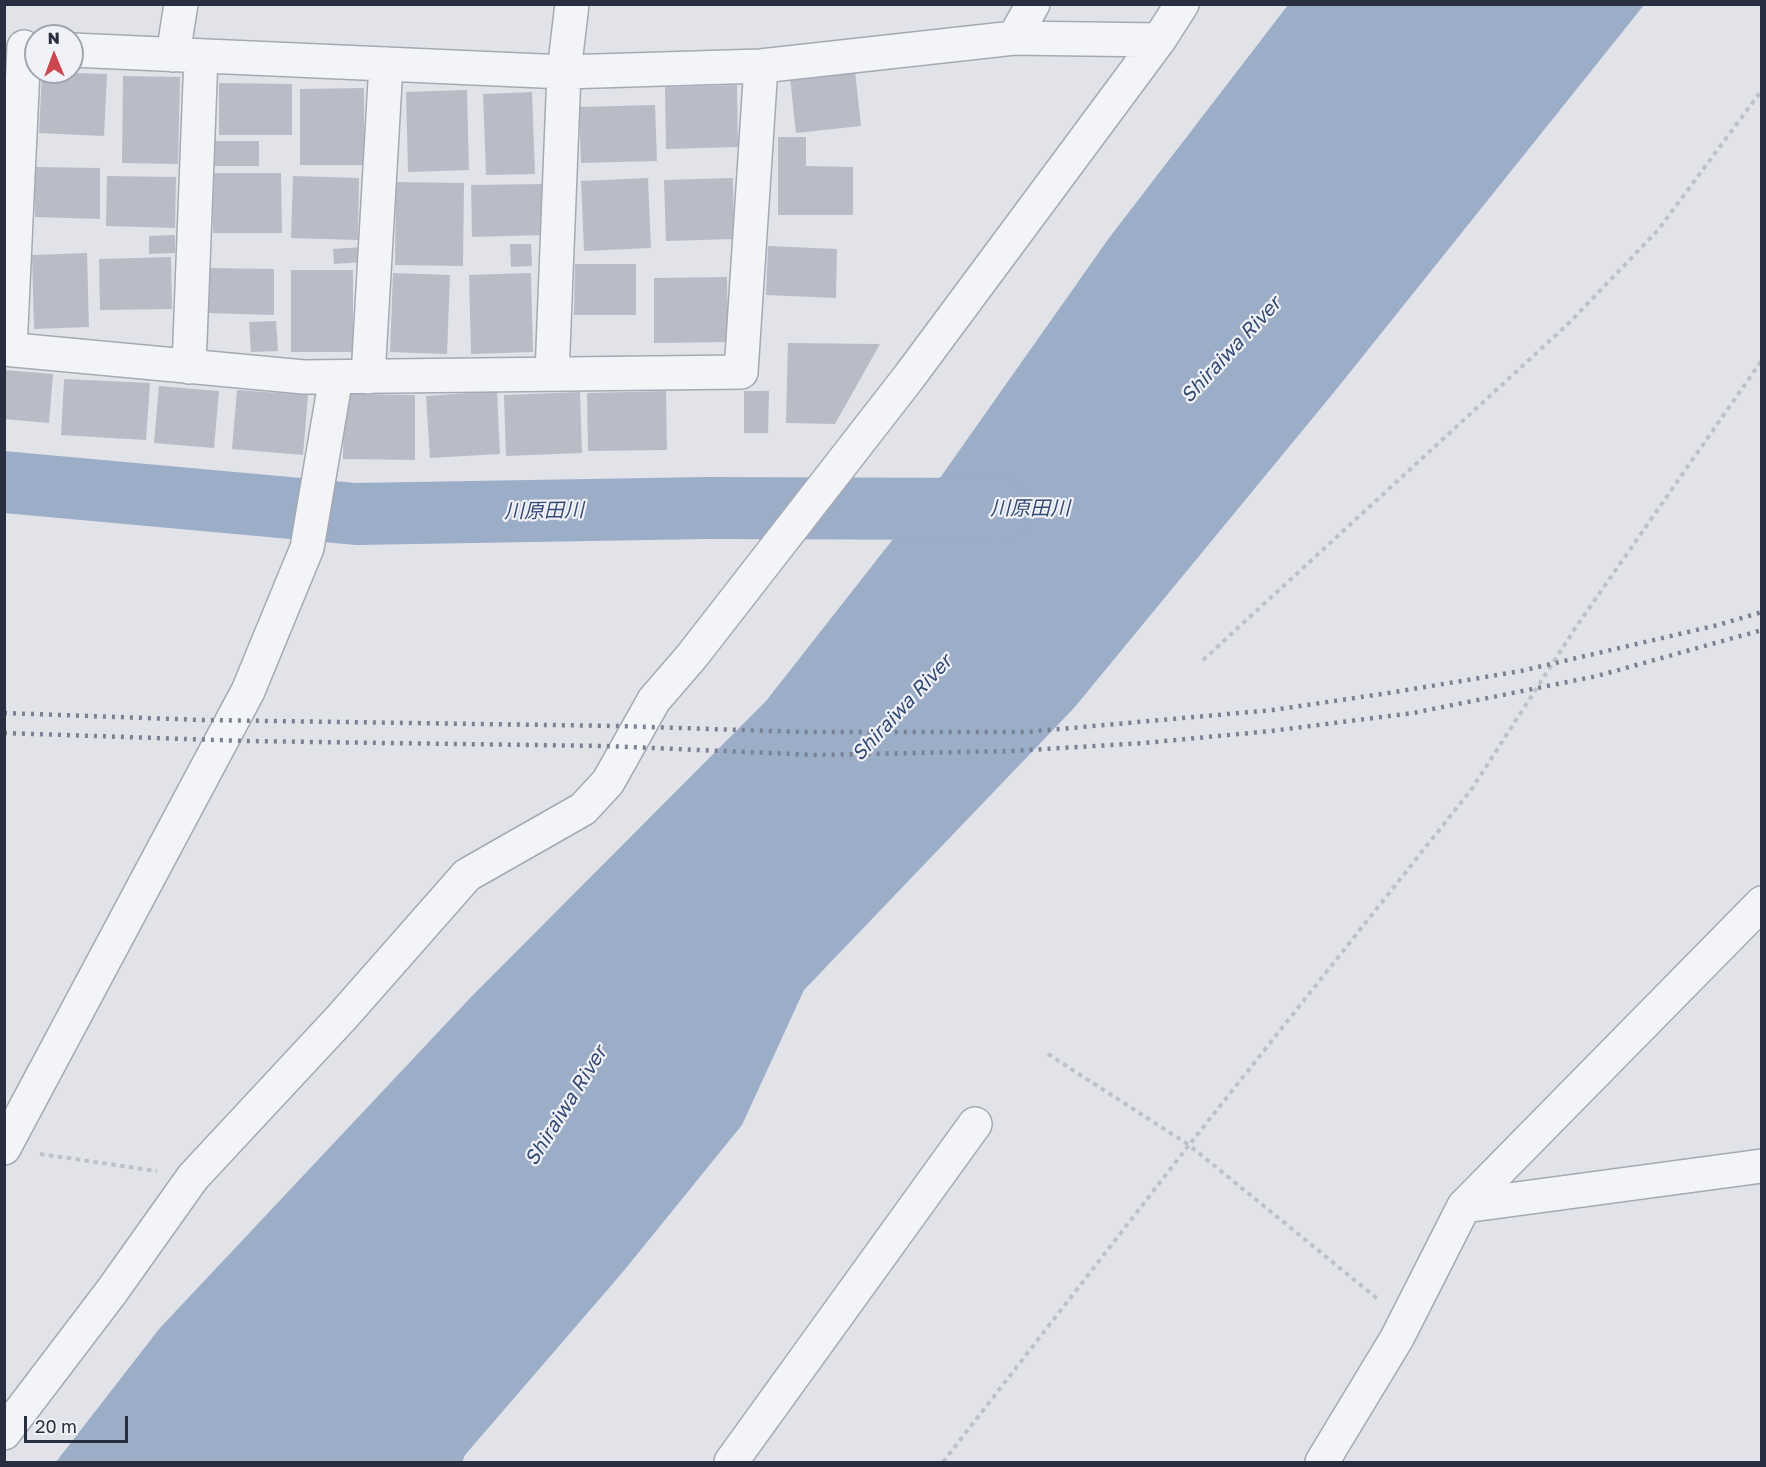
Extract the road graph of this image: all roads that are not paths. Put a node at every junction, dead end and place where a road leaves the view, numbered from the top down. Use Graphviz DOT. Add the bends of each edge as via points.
graph roads {
  1 [pos="181,4"];
  2 [pos="572,4"];
  3 [pos="1034,4"];
  4 [pos="1182,4"];
  5 [pos="1014,38"];
  6 [pos="1159,40"];
  7 [pos="21,47"];
  8 [pos="84,51"];
  9 [pos="187,56"];
  10 [pos="386,64"];
  11 [pos="761,66"];
  12 [pos="564,72"];
  13 [pos="7,349"];
  14 [pos="189,367"];
  15 [pos="552,374"];
  16 [pos="336,377"];
  17 [pos="368,377"];
  18 [pos="1761,903"];
  19 [pos="975,1124"];
  20 [pos="16,1150"];
  21 [pos="1761,1166"];
  22 [pos="1464,1206"];
  23 [pos="4,1433"];
  24 [pos="731,1462"];
  25 [pos="1322,1462"];
  1 -- 9 [label="street"];
  2 -- 12 [label="street"];
  3 -- 5 [label="street"];
  4 -- 6 [label="street"];
  5 -- 6 [label="street"];
  5 -- 11 [label="street"];
  6 -- 23 [label="street" via="909,377 692,657 654,700 608,782 582,809 467,875 193,1177"];
  7 -- 13 [label="street"];
  8 -- 9 [label="street"];
  9 -- 10 [label="street"];
  9 -- 14 [label="street"];
  10 -- 12 [label="street"];
  10 -- 17 [label="street"];
  11 -- 12 [label="street"];
  11 -- 15 [label="street" via="741,372"];
  12 -- 15 [label="street"];
  13 -- 14 [label="street"];
  14 -- 16 [label="street"];
  15 -- 17 [label="street"];
  16 -- 17 [label="street"];
  16 -- 20 [label="street" via="307,548 252,680"];
  18 -- 22 [label="street"];
  19 -- 24 [label="street"];
  21 -- 22 [label="street"];
  22 -- 25 [label="street" via="1405,1321"];
}
